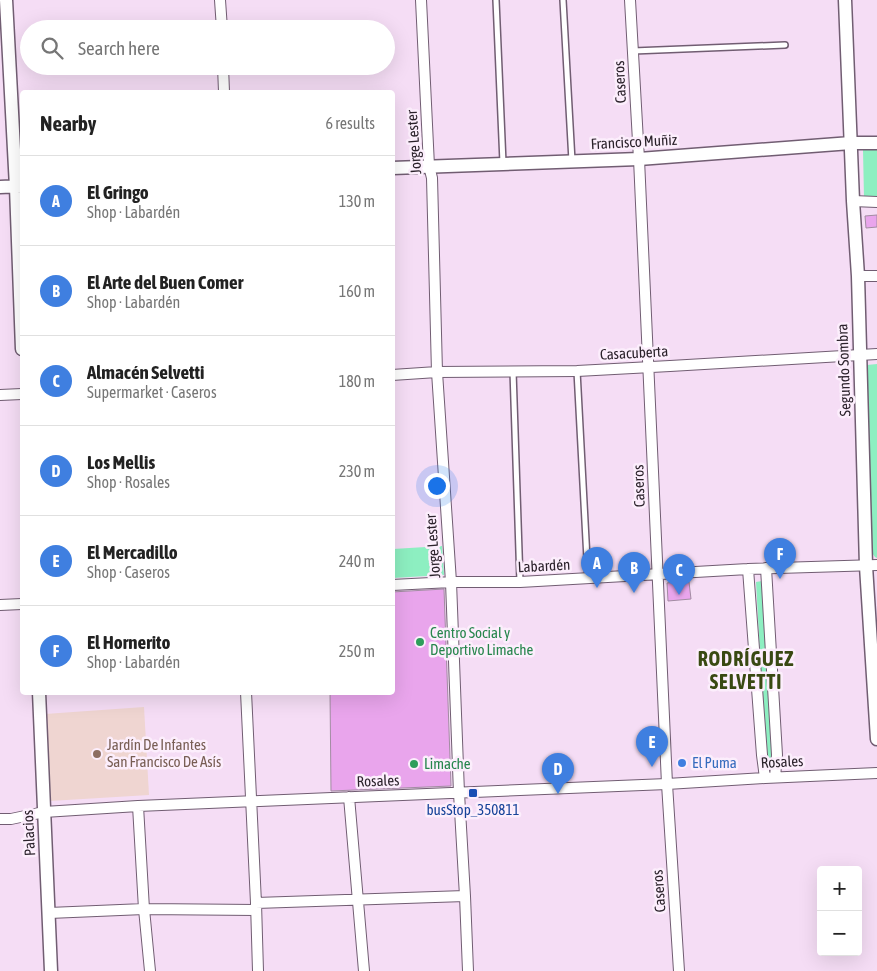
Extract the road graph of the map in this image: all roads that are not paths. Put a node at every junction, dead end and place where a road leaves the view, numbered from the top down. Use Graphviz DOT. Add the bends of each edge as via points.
graph roads {
  1 [pos="6,0"];
  2 [pos="220,0"];
  3 [pos="421,0"];
  4 [pos="496,0"];
  5 [pos="563,0"];
  6 [pos="630,0"];
  7 [pos="845,0"];
  8 [pos="221,20"];
  9 [pos="785,45"];
  10 [pos="633,52"];
  11 [pos="223,75"];
  12 [pos="224,90"];
  13 [pos="852,143"];
  14 [pos="877,143"];
  15 [pos="639,159"];
  16 [pos="572,161"];
  17 [pos="503,164"];
  18 [pos="429,166"];
  19 [pos="395,168"];
  20 [pos="19,186"];
  21 [pos="0,187"];
  22 [pos="853,202"];
  23 [pos="877,202"];
  24 [pos="20,240"];
  25 [pos="858,276"];
  26 [pos="877,276"];
  27 [pos="877,354"];
  28 [pos="860,355"];
  29 [pos="648,367"];
  30 [pos="513,371"];
  31 [pos="576,371"];
  32 [pos="437,372"];
  33 [pos="395,375"];
  34 [pos="0,394"];
  35 [pos="20,394"];
  36 [pos="872,566"];
  37 [pos="766,568"];
  38 [pos="748,569"];
  39 [pos="658,574"];
  40 [pos="588,578"];
  41 [pos="451,582"];
  42 [pos="520,582"];
  43 [pos="395,585"];
  44 [pos="0,604"];
  45 [pos="20,604"];
  46 [pos="39,695"];
  47 [pos="246,695"];
  48 [pos="877,739"];
  49 [pos="877,773"];
  50 [pos="770,778"];
  51 [pos="667,784"];
  52 [pos="459,793"];
  53 [pos="349,796"];
  54 [pos="250,801"];
  55 [pos="138,806"];
  56 [pos="44,812"];
  57 [pos="0,819"];
  58 [pos="465,896"];
  59 [pos="358,899"];
  60 [pos="256,907"];
  61 [pos="144,909"];
  62 [pos="49,913"];
  63 [pos="51,971"];
  64 [pos="150,971"];
  65 [pos="258,971"];
  66 [pos="364,971"];
  67 [pos="468,971"];
  68 [pos="679,971"];
  1 -- 20 [label="street"];
  2 -- 8 [label="street"];
  3 -- 18 [label="street, Jorge Lester"];
  4 -- 17 [label="lane"];
  5 -- 16 [label="lane"];
  6 -- 10 [label="street, Caseros"];
  7 -- 13 [label="street, Segundo Sombra"];
  9 -- 10 [label="lane"];
  10 -- 15 [label="street, Caseros"];
  11 -- 12 [label="street"];
  13 -- 14 [label="street, Francisco Muñiz"];
  13 -- 15 [label="street, Francisco Muñiz"];
  13 -- 22 [label="street, Segundo Sombra"];
  15 -- 16 [label="street, Francisco Muñiz"];
  15 -- 29 [label="street, Caseros"];
  16 -- 17 [label="street, Francisco Muñiz"];
  17 -- 18 [label="street, Francisco Muñiz"];
  18 -- 19 [label="street, Francisco Muñiz"];
  18 -- 32 [label="street, Jorge Lester" via="432,178"];
  20 -- 21 [label="street"];
  20 -- 24 [label="street"];
  22 -- 23 [label="street"];
  22 -- 25 [label="street, Segundo Sombra"];
  25 -- 26 [label="street"];
  25 -- 28 [label="street, Segundo Sombra"];
  27 -- 28 [label="street, Casacuberta"];
  28 -- 29 [label="street, Casacuberta"];
  28 -- 36 [label="street, Segundo Sombra"];
  29 -- 31 [label="street, Casacuberta"];
  29 -- 39 [label="street, Caseros"];
  30 -- 31 [label="street, Casacuberta"];
  30 -- 32 [label="street, Casacuberta"];
  30 -- 42 [label="lane"];
  31 -- 40 [label="lane"];
  32 -- 33 [label="street, Casacuberta"];
  32 -- 41 [label="street, Jorge Lester"];
  34 -- 35 [label="street"];
  36 -- 37 [label="street, Labardén"];
  36 -- 48 [label="street, Segundo Sombra"];
  37 -- 38 [label="street, Labardén"];
  37 -- 50 [label="street" via="777,755"];
  38 -- 39 [label="street, Labardén"];
  38 -- 50 [label="street" via="762,755"];
  39 -- 40 [label="street, Labardén"];
  39 -- 51 [label="street, Caseros"];
  40 -- 42 [label="street, Labardén"];
  41 -- 42 [label="street, Labardén"];
  41 -- 43 [label="street, Labardén"];
  41 -- 52 [label="street, Jorge Lester"];
  44 -- 45 [label="street"];
  46 -- 56 [label="street, Palacios"];
  47 -- 54 [label="street"];
  49 -- 50 [label="street, Rosales"];
  50 -- 51 [label="street, Rosales"];
  51 -- 52 [label="street, Rosales"];
  51 -- 68 [label="street, Caseros"];
  52 -- 53 [label="street, Rosales"];
  52 -- 58 [label="street, Jorge Lester"];
  53 -- 54 [label="street, Rosales"];
  53 -- 59 [label="street"];
  54 -- 55 [label="street, Rosales"];
  54 -- 60 [label="street"];
  55 -- 56 [label="street, Rosales"];
  55 -- 61 [label="street"];
  56 -- 57 [label="street, Rosales"];
  56 -- 62 [label="street, Palacios"];
  58 -- 59 [label="street"];
  58 -- 67 [label="street, Jorge Lester"];
  59 -- 60 [label="street"];
  59 -- 66 [label="street"];
  60 -- 61 [label="street"];
  60 -- 65 [label="street"];
  61 -- 62 [label="street"];
  61 -- 64 [label="street"];
  62 -- 63 [label="street, Palacios"];
}
